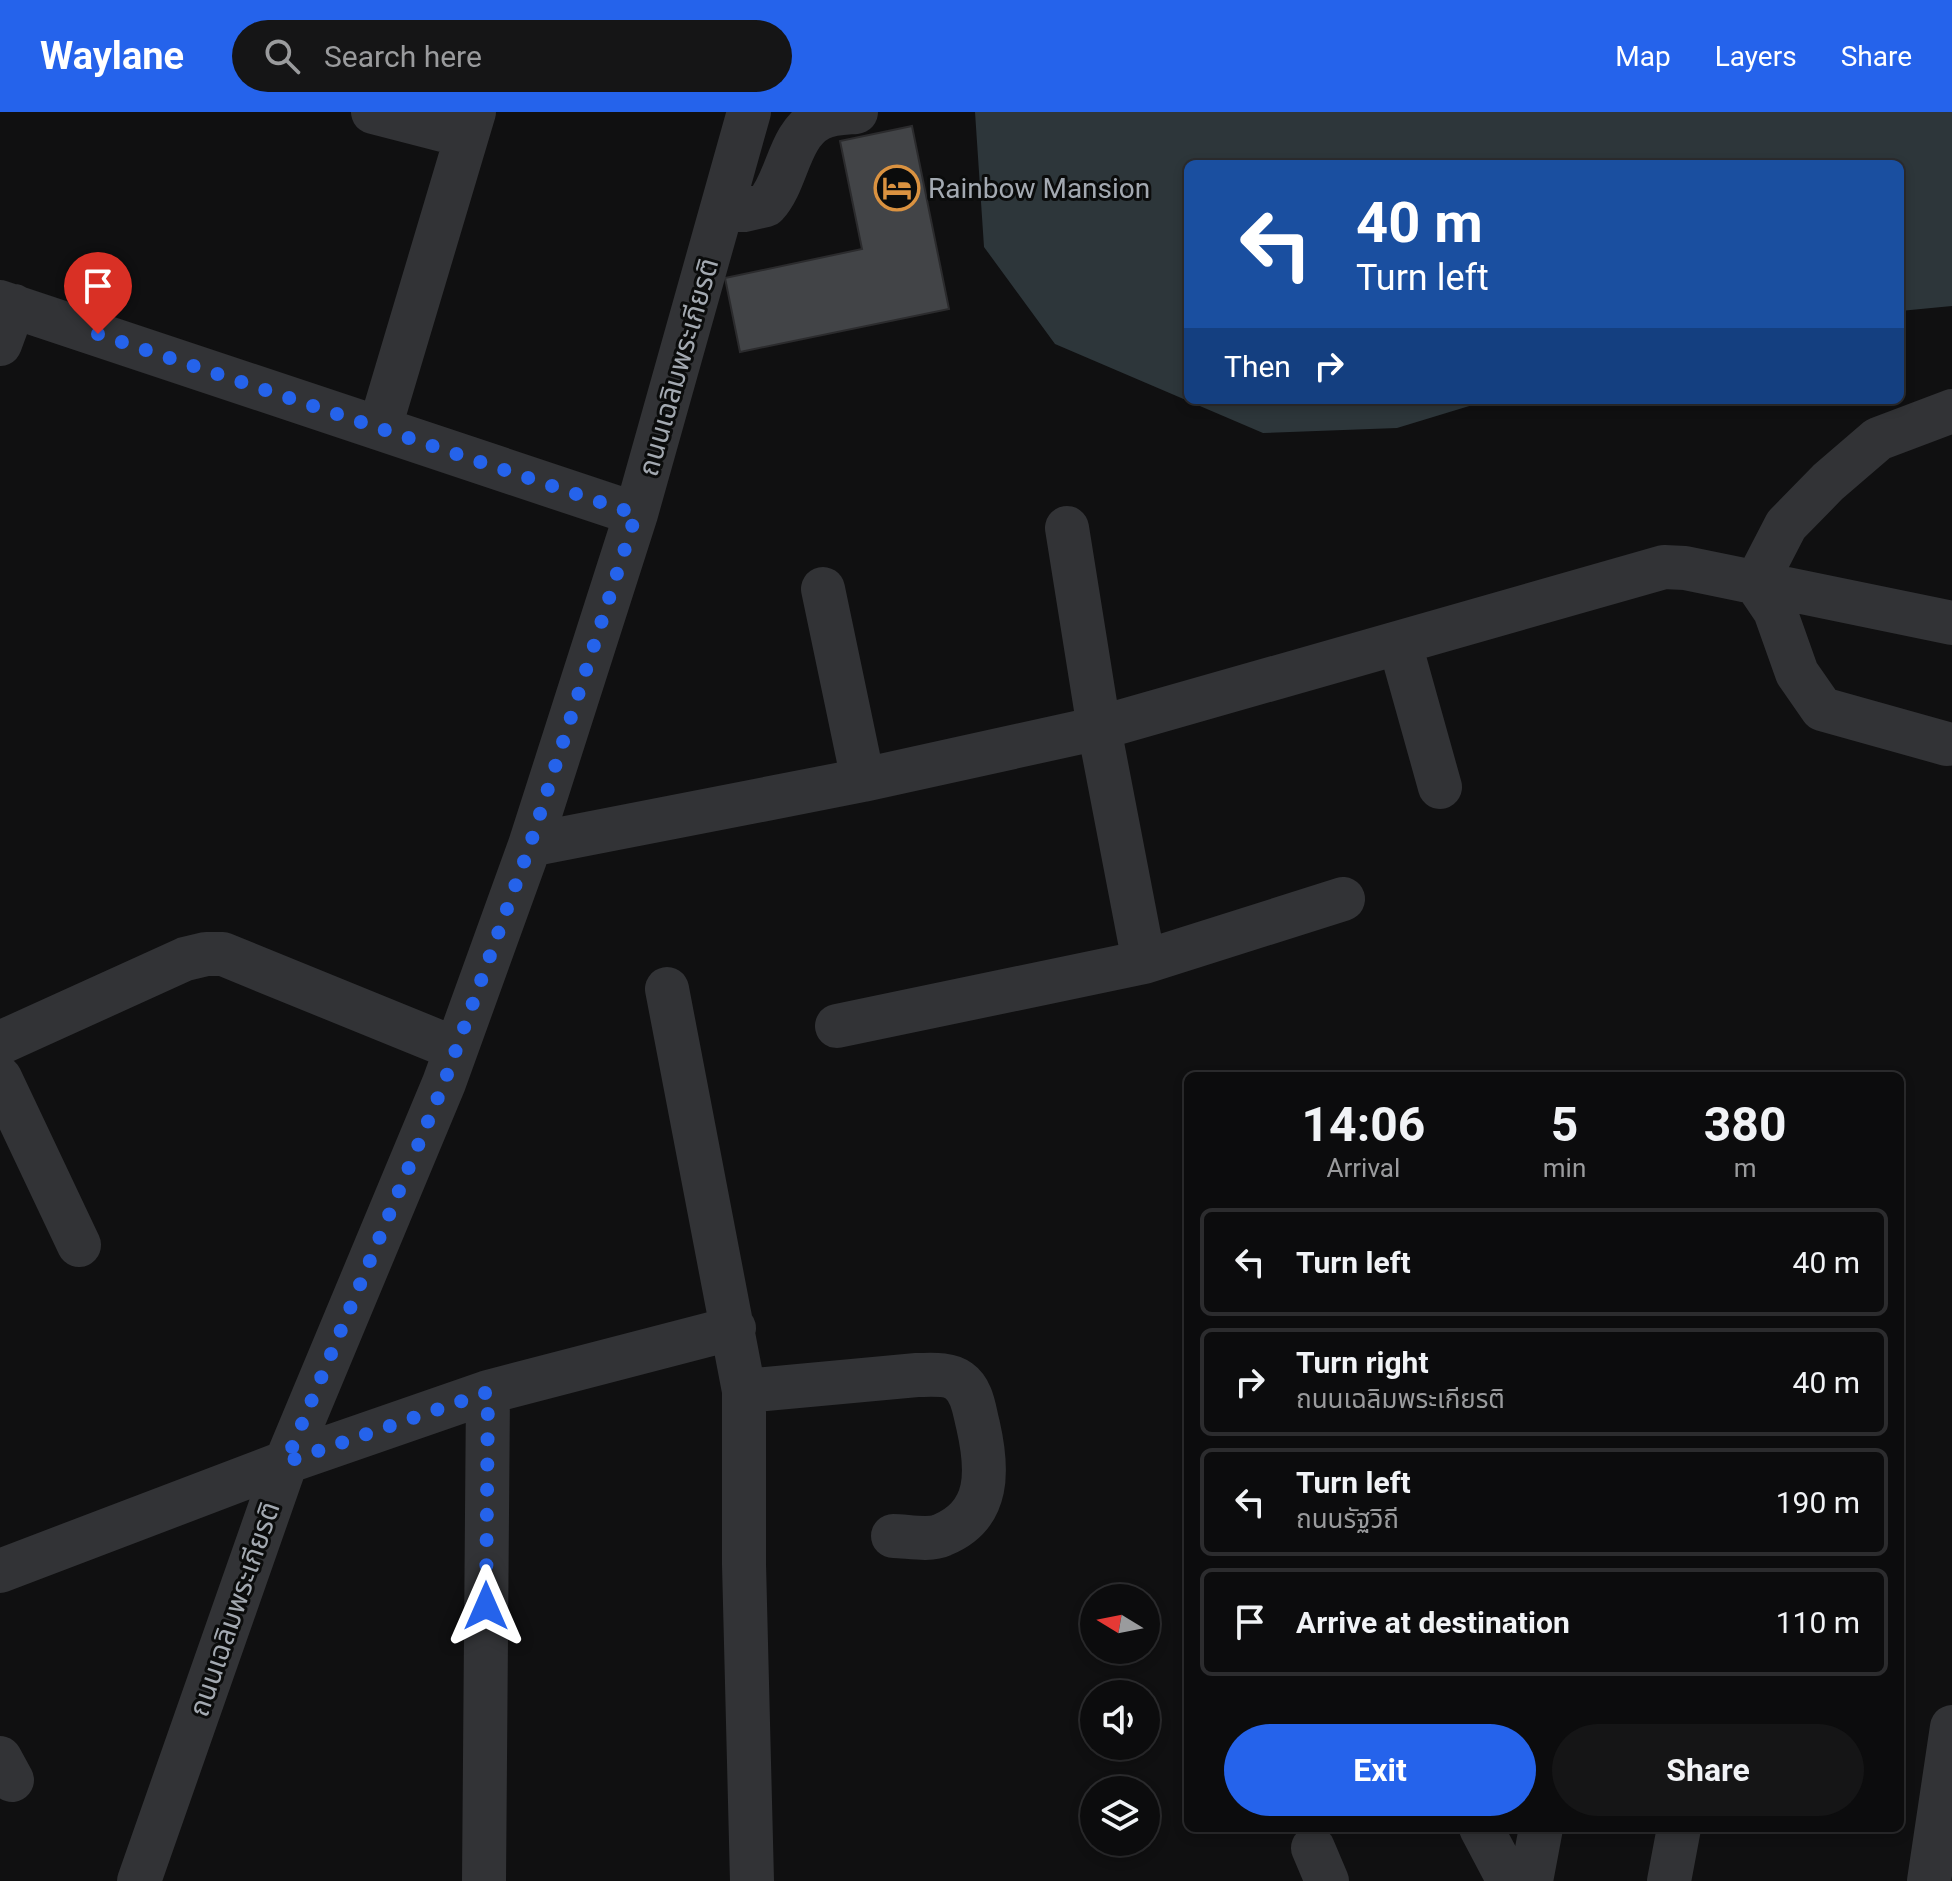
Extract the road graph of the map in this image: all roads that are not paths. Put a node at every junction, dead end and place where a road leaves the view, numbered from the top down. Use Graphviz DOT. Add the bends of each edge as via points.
graph roads {
  1 [pos="373,112"];
  2 [pos="749,112"];
  3 [pos="856,112"];
  4 [pos="470,124"];
  5 [pos="722,209"];
  6 [pos="5,317"];
  7 [pos="1952,411"];
  8 [pos="380,427"];
  9 [pos="636,514"];
  10 [pos="1067,528"];
  11 [pos="1756,583"];
  12 [pos="823,589"];
  13 [pos="1952,623"];
  14 [pos="1400,644"];
  15 [pos="1099,728"];
  16 [pos="1947,744"];
  17 [pos="863,780"];
  18 [pos="1440,787"];
  19 [pos="530,845"];
  20 [pos="1343,899"];
  21 [pos="1144,962"];
  22 [pos="667,989"];
  23 [pos="837,1026"];
  24 [pos="0,1043"];
  25 [pos="456,1049"];
  26 [pos="0,1078"];
  27 [pos="79,1245"];
  28 [pos="734,1328"];
  29 [pos="744,1391"];
  30 [pos="488,1392"];
  31 [pos="286,1462"];
  32 [pos="893,1536"];
  33 [pos="0,1571"];
  34 [pos="1952,1727"];
  35 [pos="1483,1832"];
  36 [pos="1540,1832"];
  37 [pos="1678,1832"];
  38 [pos="139,1881"];
  39 [pos="484,1881"];
  40 [pos="752,1881"];
  41 [pos="1509,1881"];
  42 [pos="1531,1881"];
  43 [pos="1669,1881"];
  44 [pos="1929,1881"];
  1 -- 4 [label="street"];
  2 -- 5 [label="street, ถนนเฉลิมพระเกียรติ"];
  3 -- 5 [label="street" via="831,115 810,126 766,205"];
  4 -- 8 [label="street"];
  5 -- 9 [label="street, ถนนเฉลิมพระเกียรติ"];
  6 -- 8 [label="street"];
  7 -- 11 [label="street" via="1878,439 1838,474 1786,525"];
  8 -- 9 [label="street"];
  9 -- 19 [label="street, ถนนเฉลิมพระเกียรติ"];
  10 -- 15 [label="street"];
  11 -- 13 [label="street"];
  11 -- 14 [label="street" via="1664,567"];
  11 -- 16 [label="street" via="1775,611 1797,673 1822,709"];
  12 -- 17 [label="street"];
  14 -- 15 [label="street"];
  14 -- 18 [label="street"];
  15 -- 17 [label="street"];
  15 -- 21 [label="street"];
  17 -- 19 [label="street"];
  19 -- 25 [label="street, ถนนเฉลิมพระเกียรติ"];
  20 -- 21 [label="street"];
  21 -- 23 [label="street"];
  22 -- 28 [label="street"];
  24 -- 25 [label="street" via="185,959 223,954"];
  25 -- 31 [label="street, ถนนเฉลิมพระเกียรติ"];
  26 -- 27 [label="street"];
  28 -- 29 [label="street"];
  28 -- 30 [label="street"];
  29 -- 32 [label="street" via="917,1375 958,1379 969,1390 982,1443 985,1489 967,1519 940,1537"];
  29 -- 40 [label="street"];
  30 -- 31 [label="street"];
  30 -- 39 [label="street"];
  31 -- 33 [label="street"];
  31 -- 38 [label="street, ถนนเฉลิมพระเกียรติ"];
  34 -- 44 [label="street"];
  35 -- 41 [label="street"];
  36 -- 42 [label="street"];
  37 -- 43 [label="street"];
}
